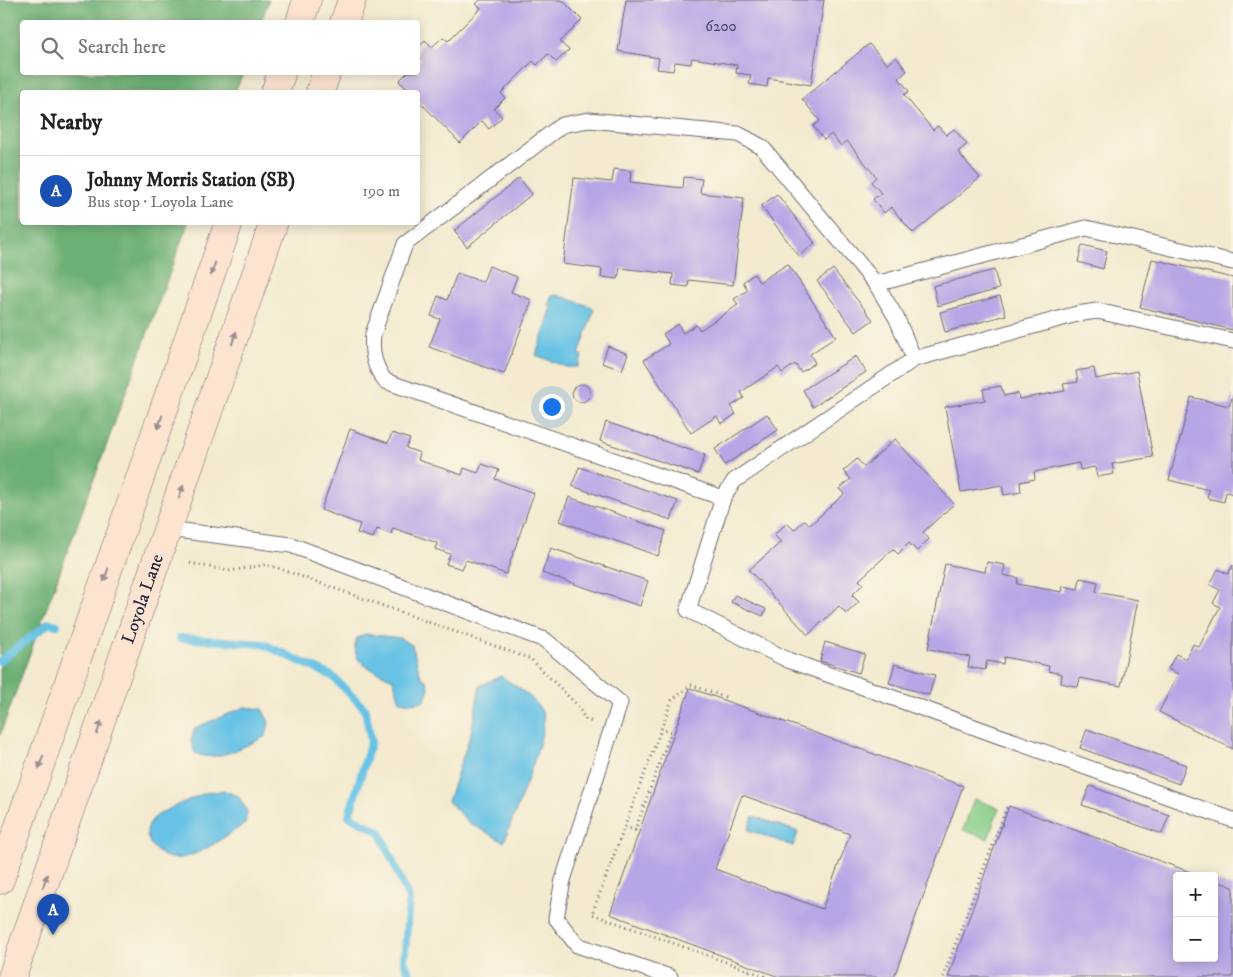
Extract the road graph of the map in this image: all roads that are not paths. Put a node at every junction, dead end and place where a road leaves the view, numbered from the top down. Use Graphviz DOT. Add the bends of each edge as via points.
graph roads {
  1 [pos="308,0"];
  2 [pos="352,0"];
  3 [pos="301,20"];
  4 [pos="345,20"];
  5 [pos="281,75"];
  6 [pos="326,75"];
  7 [pos="276,90"];
  8 [pos="321,90"];
  9 [pos="228,225"];
  10 [pos="273,225"];
  11 [pos="1233,262"];
  12 [pos="876,284"];
  13 [pos="1233,341"];
  14 [pos="914,359"];
  15 [pos="723,498"];
  16 [pos="168,529"];
  17 [pos="1233,820"];
  18 [pos="0,880"];
  19 [pos="12,977"];
  20 [pos="670,977"];
  1 -- 3 [label="main road"];
  2 -- 4 [label="main road"];
  5 -- 7 [label="main road"];
  6 -- 8 [label="main road"];
  9 -- 18 [label="main road, one-way"];
  16 -- 10 [label="main road, Loyola Lane, one-way"];
  11 -- 12 [label="lane" via="1086,228"];
  12 -- 14 [label="lane" via="897,319"];
  12 -- 15 [label="lane" via="762,147 738,134 589,120 562,125 405,244 372,341 377,369 385,381"];
  13 -- 14 [label="lane" via="1097,310"];
  14 -- 15 [label="lane" via="734,481"];
  15 -- 17 [label="lane" via="688,610 788,660"];
  19 -- 16 [label="main road, Loyola Lane, one-way"];
  16 -- 20 [label="lane" via="291,545 545,640 620,703 563,880 556,918 577,945"];
}
